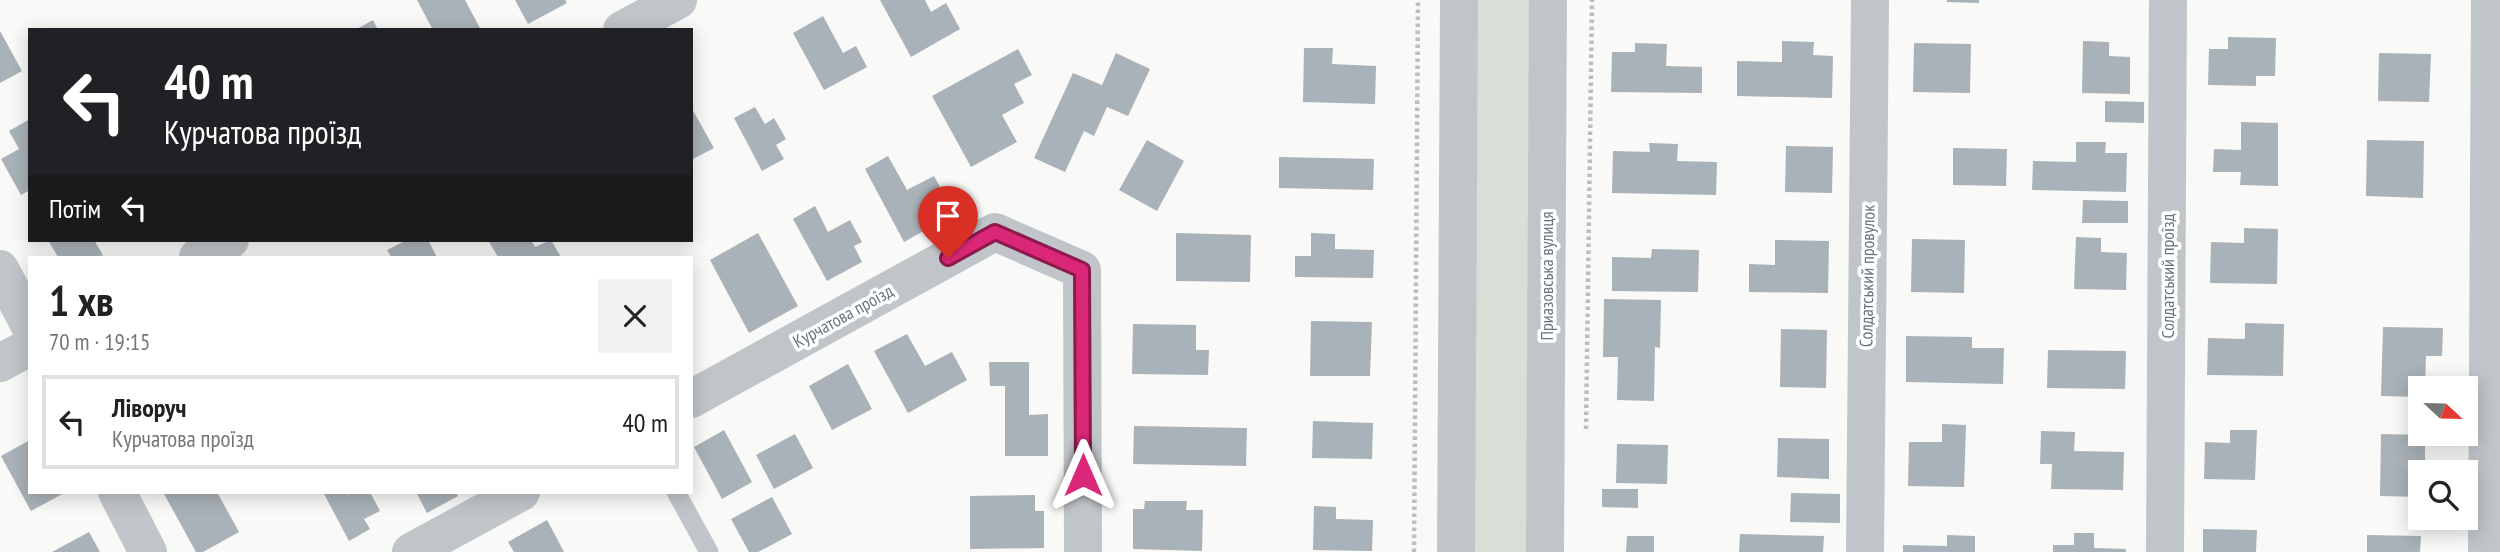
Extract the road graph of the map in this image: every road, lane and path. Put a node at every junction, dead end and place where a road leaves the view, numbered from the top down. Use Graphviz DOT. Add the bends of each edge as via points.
graph roads {
  1 [pos="678,0"];
  2 [pos="1418,0"];
  3 [pos="1459,0"];
  4 [pos="1548,0"];
  5 [pos="1592,0"];
  6 [pos="1870,0"];
  7 [pos="2168,0"];
  8 [pos="2490,0"];
  9 [pos="626,28"];
  10 [pos="226,242"];
  11 [pos="200,256"];
  12 [pos="0,269"];
  13 [pos="28,322"];
  14 [pos="28,348"];
  15 [pos="0,363"];
  16 [pos="693,397"];
  17 [pos="1586,442"];
  18 [pos="118,494"];
  19 [pos="517,494"];
  20 [pos="677,494"];
  21 [pos="148,552"];
  22 [pos="411,552"];
  23 [pos="709,552"];
  24 [pos="1083,552"];
  25 [pos="1414,552"];
  26 [pos="1456,552"];
  27 [pos="1545,552"];
  28 [pos="1865,552"];
  29 [pos="2165,552"];
  30 [pos="2487,552"];
  1 -- 9 [label="street"];
  2 -- 25 [label="path"];
  3 -- 26 [label="street"];
  4 -- 27 [label="street, Приазовська вулиця"];
  5 -- 17 [label="path"];
  6 -- 28 [label="street, Солдатський провулок"];
  7 -- 29 [label="street, Солдатський проїзд"];
  8 -- 30 [label="street"];
  10 -- 11 [label="street"];
  12 -- 13 [label="street"];
  14 -- 15 [label="street"];
  16 -- 24 [label="street, Курчатова проїзд" via="995,232 1082,270"];
  18 -- 21 [label="street"];
  19 -- 22 [label="street"];
  20 -- 23 [label="lane"];
}
